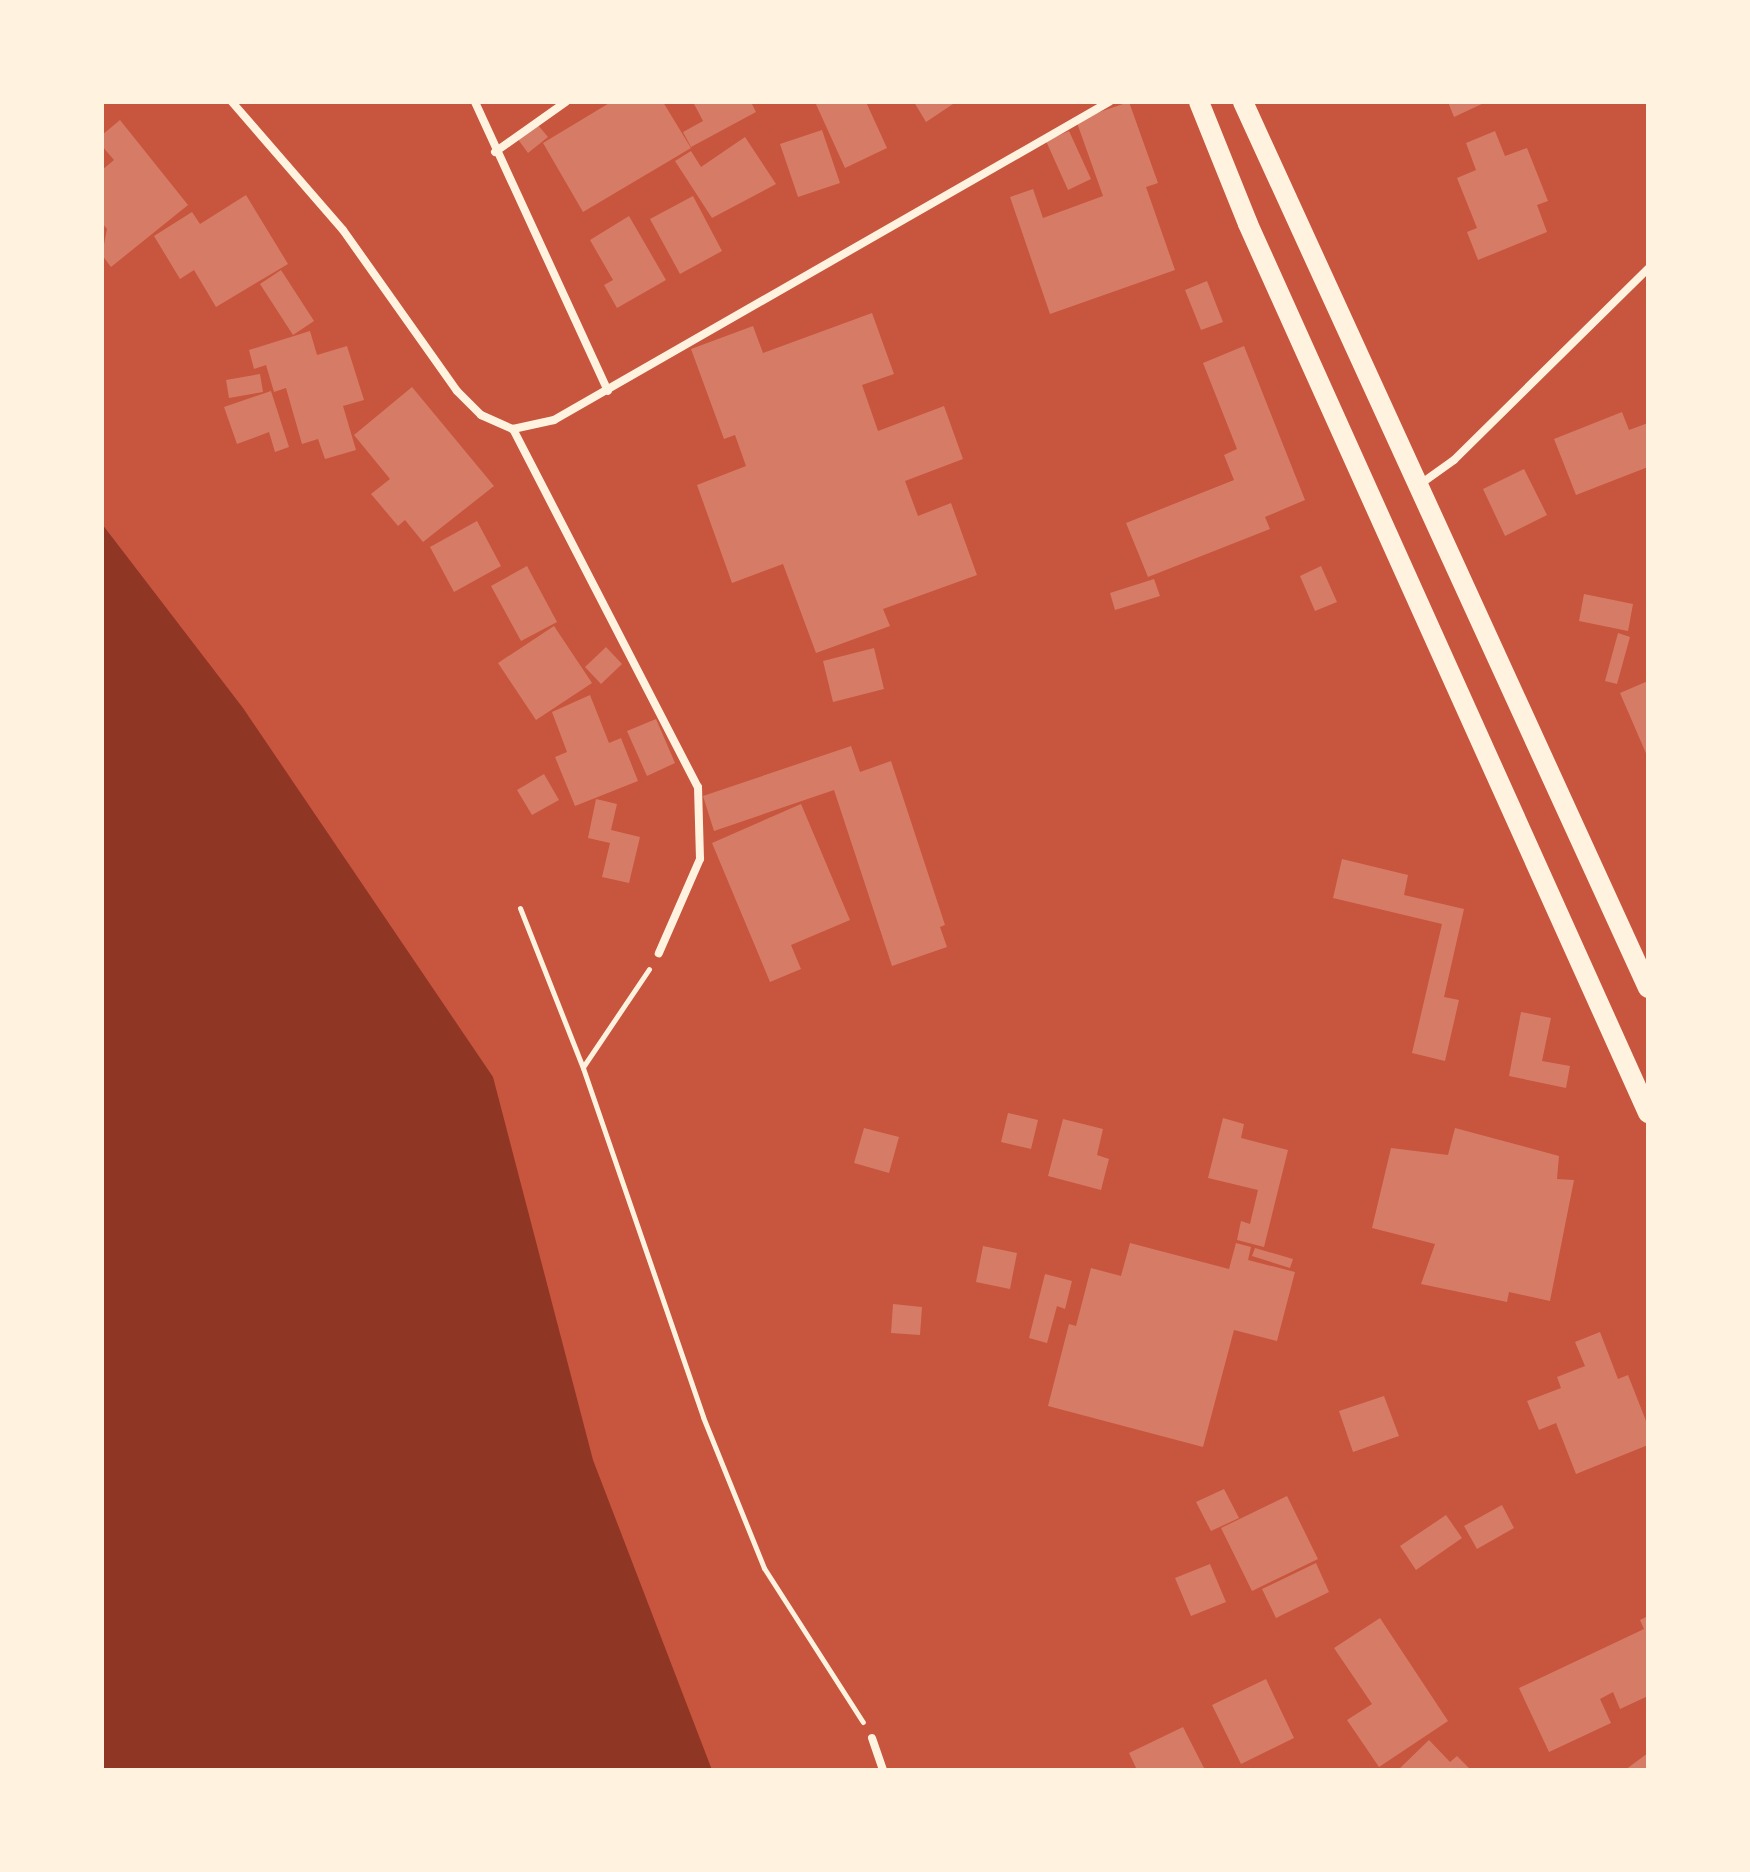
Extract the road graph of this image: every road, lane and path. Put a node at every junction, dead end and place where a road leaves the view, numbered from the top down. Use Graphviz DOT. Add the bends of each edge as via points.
graph roads {
  1 [pos="232,102"];
  2 [pos="475,102"];
  3 [pos="566,102"];
  4 [pos="1109,102"];
  5 [pos="1199,102"];
  6 [pos="1243,102"];
  7 [pos="495,152"];
  8 [pos="1648,269"];
  9 [pos="608,391"];
  10 [pos="513,429"];
  11 [pos="1418,485"];
  12 [pos="520,908"];
  13 [pos="659,953"];
  14 [pos="1648,988"];
  15 [pos="583,1068"];
  16 [pos="1648,1113"];
  17 [pos="872,1738"];
  18 [pos="883,1770"];
  1 -- 10 [label="street" via="343,230 457,391 481,415"];
  2 -- 7 [label="street"];
  3 -- 7 [label="street"];
  4 -- 9 [label="street"];
  5 -- 16 [label="main road" via="1248,224"];
  6 -- 11 [label="main road"];
  7 -- 9 [label="street"];
  8 -- 11 [label="street" via="1454,460"];
  9 -- 10 [label="street" via="554,420"];
  10 -- 13 [label="street" via="698,787 700,859"];
  11 -- 14 [label="main road"];
  12 -- 15 [label="path"];
  13 -- 15 [label="path"];
  15 -- 17 [label="path" via="703,1417 764,1568"];
  17 -- 18 [label="street"];
}
